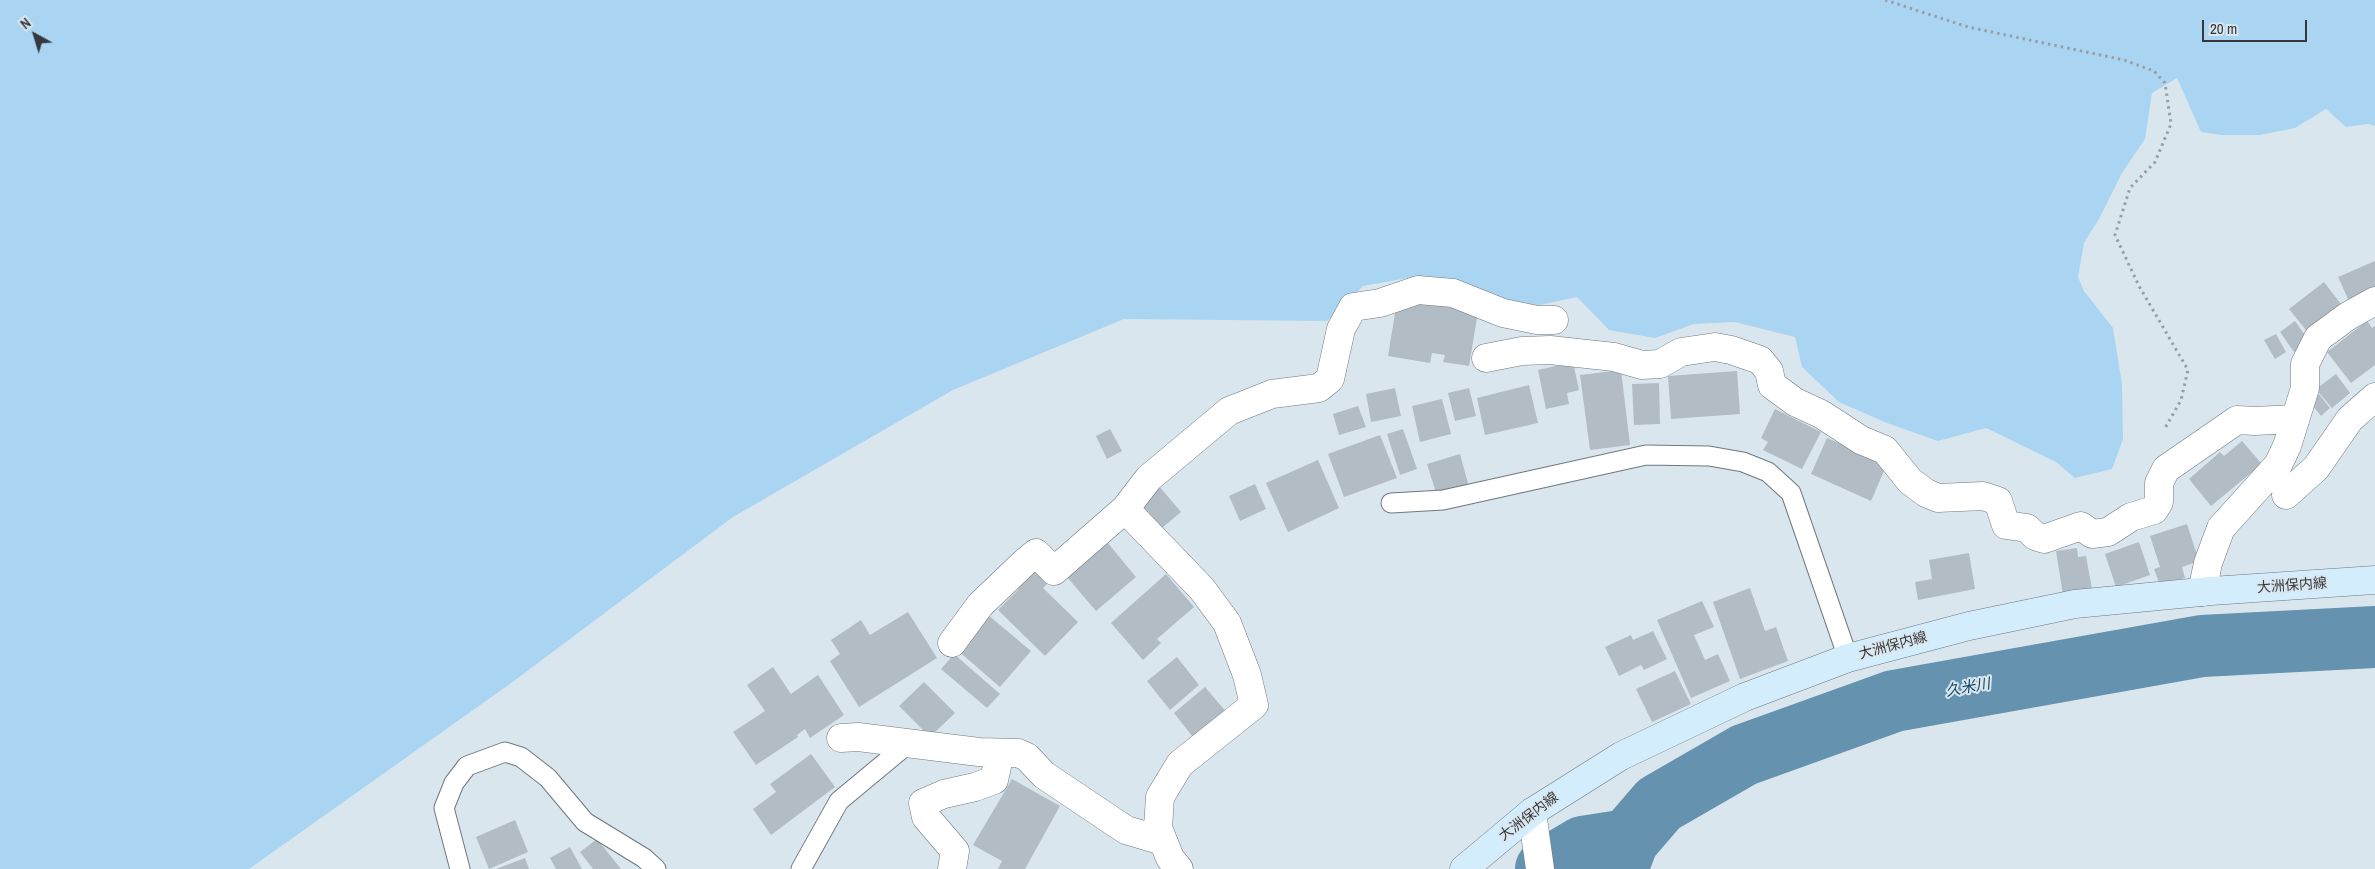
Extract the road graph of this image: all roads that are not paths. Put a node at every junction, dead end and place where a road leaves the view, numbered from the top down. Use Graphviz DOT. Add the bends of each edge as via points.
graph roads {
  1 [pos="2375,301"];
  2 [pos="1554,320"];
  3 [pos="1486,358"];
  4 [pos="2375,397"];
  5 [pos="2295,419"];
  6 [pos="2286,495"];
  7 [pos="1391,503"];
  8 [pos="1125,508"];
  9 [pos="2375,580"];
  10 [pos="2202,592"];
  11 [pos="952,643"];
  12 [pos="1848,658"];
  13 [pos="841,738"];
  14 [pos="910,742"];
  15 [pos="1000,753"];
  16 [pos="1534,822"];
  17 [pos="1163,841"];
  18 [pos="460,869"];
  19 [pos="656,869"];
  20 [pos="801,869"];
  21 [pos="952,869"];
  22 [pos="1179,869"];
  23 [pos="1464,869"];
  24 [pos="1540,869"];
  1 -- 5 [label="street" via="2318,338 2305,364 2305,388"];
  2 -- 8 [label="street" via="1537,320 1503,312 1454,293 1418,290 1380,303 1353,307 1341,329 1330,379 1319,388 1272,394 1229,412 1149,478"];
  3 -- 5 [label="street" via="1550,350 1660,364 1681,352 1715,347 1731,350 1760,360 1769,371 1772,384 1795,402 1885,450 1910,481 1926,493 1938,498 1983,496 1998,501 2006,525 2027,528 2044,539 2081,526 2092,534 2108,532 2131,517 2154,510 2159,502 2159,483 2166,469 2237,420"];
  4 -- 6 [label="street" via="2350,419 2316,468"];
  5 -- 10 [label="street" via="2278,465 2221,528 2208,563"];
  7 -- 12 [label="lane" via="1443,500 1646,456 1709,456 1744,462 1768,472 1791,493"];
  8 -- 11 [label="street" via="1054,571 1036,553 980,605"];
  8 -- 17 [label="street" via="1202,589 1227,623 1247,675 1254,705 1180,764 1160,797 1158,828"];
  9 -- 10 [label="main road, 大洲保内線"];
  10 -- 12 [label="main road, 大洲保内線" via="2075,604 1969,626"];
  12 -- 16 [label="main road, 大洲保内線" via="1745,697 1621,756"];
  13 -- 14 [label="street"];
  14 -- 15 [label="street"];
  14 -- 20 [label="lane" via="839,801"];
  15 -- 17 [label="street" via="1018,753 1027,757 1044,775 1126,830"];
  15 -- 21 [label="street" via="994,780 923,803 926,818 955,851"];
  16 -- 23 [label="main road, 大洲保内線"];
  16 -- 24 [label="street"];
  17 -- 22 [label="street"];
  18 -- 19 [label="lane" via="444,808 454,783 467,766 504,752 520,757 548,778 585,822 644,858"];
}
